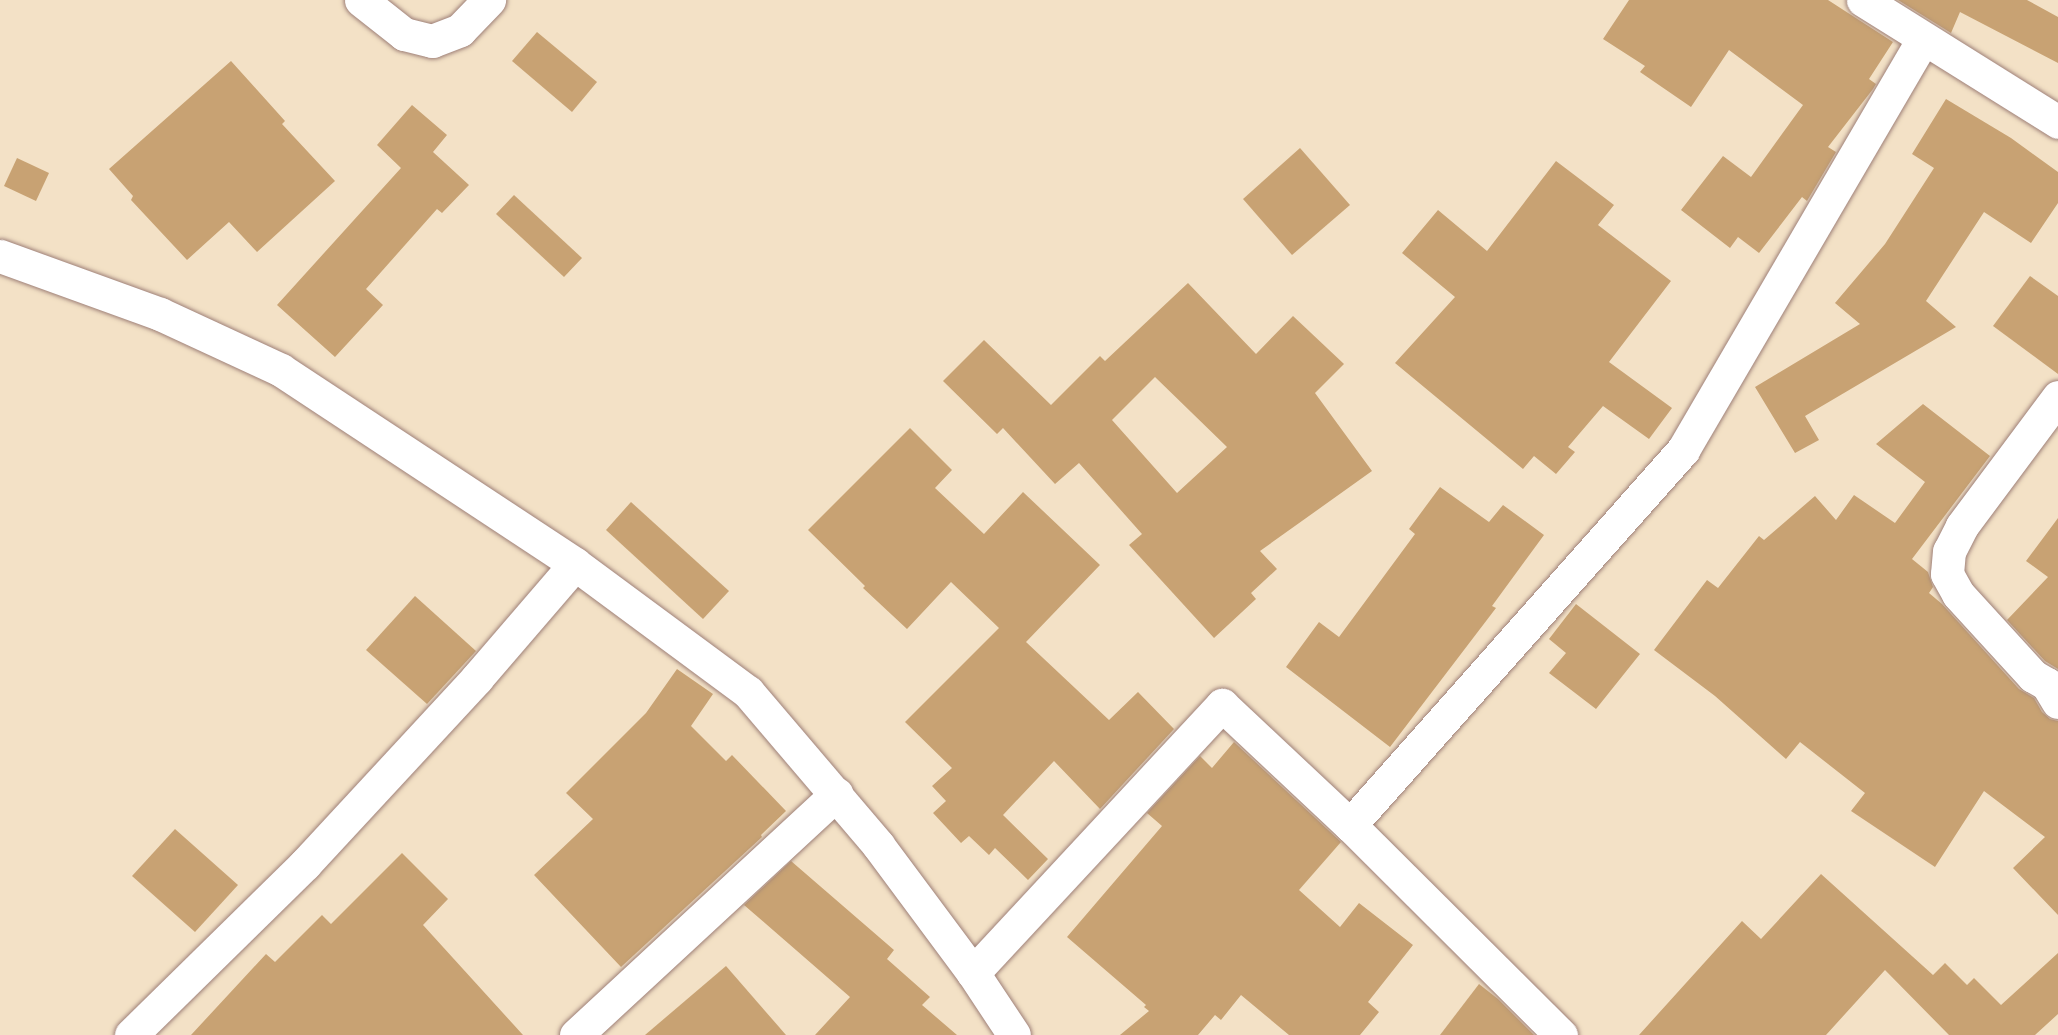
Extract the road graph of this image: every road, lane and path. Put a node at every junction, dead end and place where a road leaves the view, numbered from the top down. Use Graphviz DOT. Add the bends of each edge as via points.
graph roads {
  1 [pos="361,0"];
  2 [pos="489,0"];
  3 [pos="1863,0"];
  4 [pos="1923,40"];
  5 [pos="2058,122"];
  6 [pos="0,256"];
  7 [pos="2058,397"];
  8 [pos="575,564"];
  9 [pos="2058,702"];
  10 [pos="836,794"];
  11 [pos="1350,825"];
  12 [pos="973,973"];
  13 [pos="131,1035"];
  14 [pos="576,1035"];
  15 [pos="1014,1035"];
  16 [pos="1561,1035"];
  1 -- 2 [label="street" via="404,34 432,40 460,30"];
  3 -- 4 [label="street"];
  4 -- 5 [label="street"];
  4 -- 11 [label="street" via="1683,450"];
  6 -- 8 [label="street" via="160,314 271,366"];
  7 -- 9 [label="street" via="1962,526 1949,551 1947,574 1958,594 2033,676 2047,684"];
  8 -- 10 [label="street" via="748,692"];
  8 -- 13 [label="street" via="477,678 305,864"];
  10 -- 12 [label="street"];
  10 -- 14 [label="street"];
  11 -- 12 [label="street" via="1222,705"];
  11 -- 16 [label="street"];
  12 -- 15 [label="street"];
}
